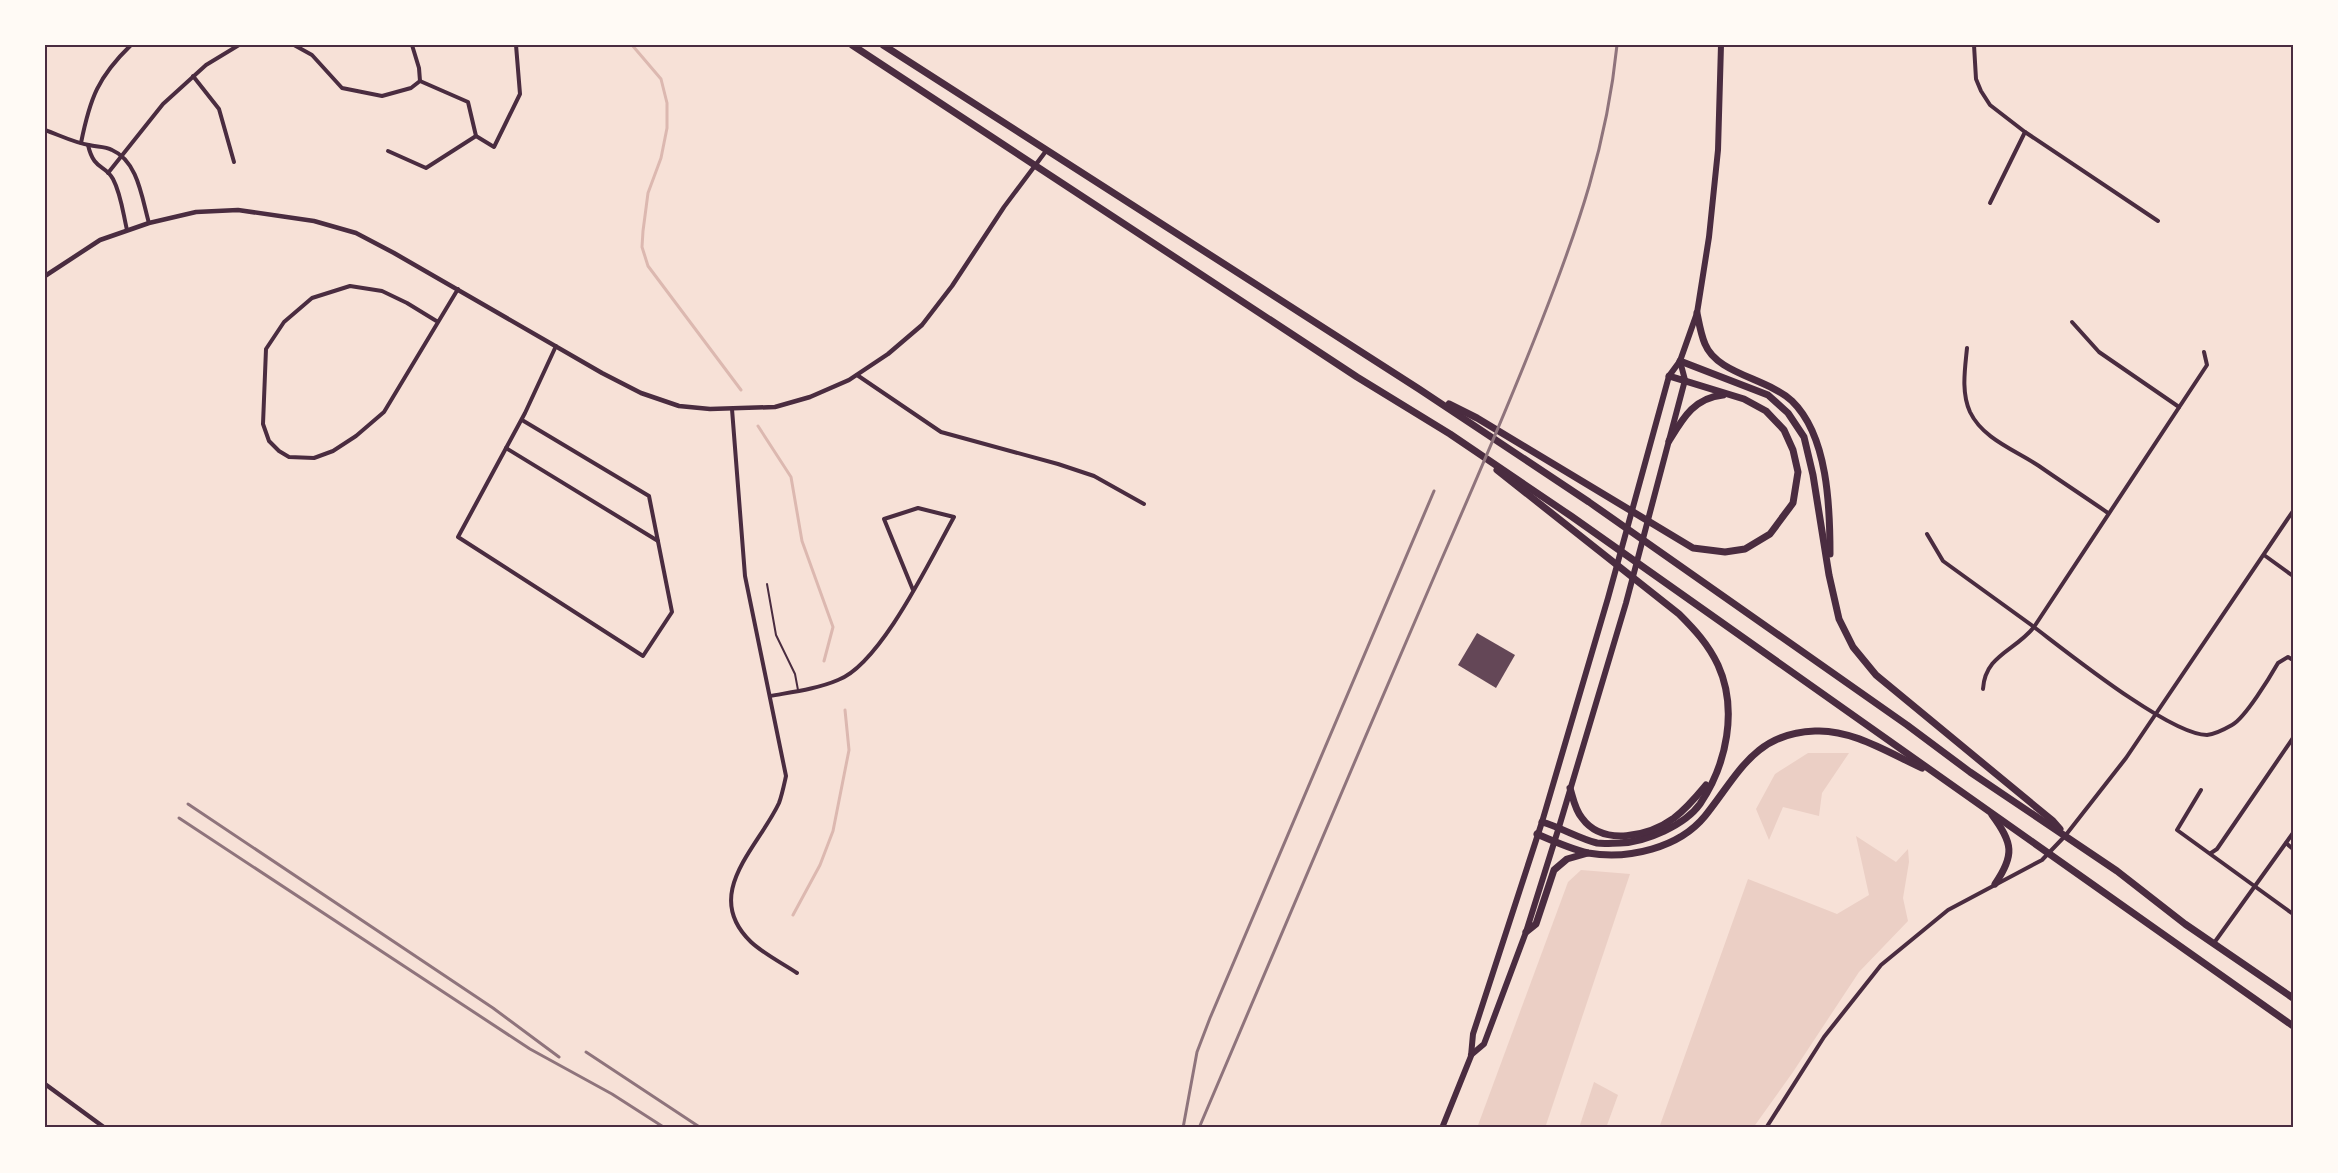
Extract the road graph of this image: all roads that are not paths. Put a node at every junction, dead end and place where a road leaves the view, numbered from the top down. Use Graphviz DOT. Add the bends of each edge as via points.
graph roads {
  1 [pos="131,45"];
  2 [pos="239,45"];
  3 [pos="294,45"];
  4 [pos="412,45"];
  5 [pos="516,45"];
  6 [pos="852,45"];
  7 [pos="883,45"];
  8 [pos="1720,45"];
  9 [pos="1974,45"];
  10 [pos="193,76"];
  11 [pos="420,81"];
  12 [pos="45,130"];
  13 [pos="2025,132"];
  14 [pos="476,136"];
  15 [pos="81,142"];
  16 [pos="88,145"];
  17 [pos="388,151"];
  18 [pos="1046,151"];
  19 [pos="122,157"];
  20 [pos="234,162"];
  21 [pos="1035,165"];
  22 [pos="108,174"];
  23 [pos="1990,203"];
  24 [pos="2158,221"];
  25 [pos="149,223"];
  26 [pos="127,230"];
  27 [pos="45,276"];
  28 [pos="458,289"];
  29 [pos="1696,313"];
  30 [pos="438,322"];
  31 [pos="2072,322"];
  32 [pos="556,346"];
  33 [pos="1967,348"];
  34 [pos="2204,352"];
  35 [pos="1680,362"];
  36 [pos="857,375"];
  37 [pos="1669,376"];
  38 [pos="1685,380"];
  39 [pos="1419,389"];
  40 [pos="1728,394"];
  41 [pos="2179,407"];
  42 [pos="732,409"];
  43 [pos="522,420"];
  44 [pos="1450,434"];
  45 [pos="1669,441"];
  46 [pos="506,448"];
  47 [pos="1144,504"];
  48 [pos="2293,511"];
  49 [pos="2108,513"];
  50 [pos="1927,534"];
  51 [pos="658,541"];
  52 [pos="2264,555"];
  53 [pos="1829,575"];
  54 [pos="2293,576"];
  55 [pos="767,584"];
  56 [pos="913,590"];
  57 [pos="2034,627"];
  58 [pos="2293,660"];
  59 [pos="1983,689"];
  60 [pos="798,690"];
  61 [pos="770,696"];
  62 [pos="2154,714"];
  63 [pos="2293,738"];
  64 [pos="1719,769"];
  65 [pos="1938,775"];
  66 [pos="1570,788"];
  67 [pos="2201,790"];
  68 [pos="1986,809"];
  69 [pos="1542,822"];
  70 [pos="1559,827"];
  71 [pos="2293,833"];
  72 [pos="1537,834"];
  73 [pos="2065,836"];
  74 [pos="1554,841"];
  75 [pos="2286,843"];
  76 [pos="2293,849"];
  77 [pos="2049,852"];
  78 [pos="1588,853"];
  79 [pos="2211,853"];
  80 [pos="1995,884"];
  81 [pos="2254,887"];
  82 [pos="2293,914"];
  83 [pos="1526,932"];
  84 [pos="2213,943"];
  85 [pos="797,973"];
  86 [pos="2293,998"];
  87 [pos="2293,1026"];
  88 [pos="1471,1056"];
  89 [pos="45,1084"];
  90 [pos="105,1128"];
  91 [pos="1442,1128"];
  92 [pos="1766,1128"];
  1 -- 15 [label="street" via="97,86"];
  2 -- 10 [label="street"];
  3 -- 11 [label="street" via="312,55 342,88 382,96 411,88"];
  4 -- 11 [label="street"];
  5 -- 14 [label="street" via="520,94 494,147"];
  6 -- 21 [label="highway"];
  7 -- 18 [label="highway"];
  8 -- 29 [label="main road" via="1718,150"];
  9 -- 13 [label="street" via="1974,65 1981,91 1990,105"];
  10 -- 19 [label="street" via="163,104"];
  10 -- 20 [label="street" via="219,109"];
  11 -- 14 [label="street" via="468,102"];
  12 -- 15 [label="street"];
  13 -- 23 [label="street"];
  13 -- 24 [label="street"];
  14 -- 17 [label="street" via="426,168"];
  15 -- 16 [label="street"];
  16 -- 19 [label="street" via="114,150"];
  16 -- 22 [label="street" via="97,166"];
  18 -- 21 [label="street"];
  18 -- 39 [label="highway"];
  19 -- 22 [label="street"];
  19 -- 25 [label="street" via="138,183"];
  21 -- 36 [label="street" via="922,325"];
  21 -- 44 [label="highway"];
  22 -- 26 [label="street" via="118,192"];
  25 -- 26 [label="street"];
  25 -- 28 [label="street" via="196,212 238,210 314,221 356,233"];
  26 -- 27 [label="street" via="100,240"];
  28 -- 30 [label="street"];
  28 -- 32 [label="street"];
  29 -- 35 [label="main road"];
  29 -- 53 [label="highway" via="1705,346 1717,359 1729,370 1772,386 1807,419 1817,445 1830,508"];
  30 -- 30 [label="street" via="384,412 333,452 314,458 289,457 269,441 263,424 266,349 284,322 312,298 350,286 382,291"];
  31 -- 41 [label="street" via="2099,352"];
  32 -- 42 [label="street" via="641,393 679,406"];
  32 -- 43 [label="street"];
  33 -- 49 [label="street" via="1963,385 1970,411 1980,427"];
  34 -- 41 [label="street" via="2207,365"];
  35 -- 37 [label="main road"];
  35 -- 38 [label="main road"];
  35 -- 53 [label="highway" via="1768,395 1788,413 1804,437 1814,475"];
  36 -- 42 [label="street" via="810,397 775,407"];
  36 -- 47 [label="street" via="940,432 1094,476"];
  37 -- 38 [label="highway"];
  37 -- 69 [label="main road"];
  38 -- 40 [label="highway"];
  38 -- 45 [label="main road"];
  39 -- 40 [label="highway" via="1477,418 1692,548 1725,552 1745,549 1770,534 1793,503 1798,472 1784,430 1766,411"];
  39 -- 73 [label="highway" via="1589,502"];
  40 -- 45 [label="highway" via="1704,399 1693,406"];
  41 -- 49 [label="street"];
  42 -- 61 [label="street" via="745,576"];
  43 -- 46 [label="street"];
  43 -- 51 [label="street" via="649,496"];
  44 -- 64 [label="highway" via="1679,614 1701,637 1718,666 1728,710 1728,734"];
  44 -- 65 [label="highway"];
  45 -- 66 [label="main road" via="1626,603"];
  46 -- 51 [label="street"];
  46 -- 51 [label="street" via="458,537 643,656 672,612"];
  48 -- 52 [label="street"];
  49 -- 57 [label="street"];
  50 -- 57 [label="street" via="1943,561"];
  52 -- 54 [label="street"];
  52 -- 62 [label="street"];
  53 -- 73 [label="highway" via="1839,619 1853,647 1876,675 2054,821"];
  55 -- 60 [label="lane" via="776,635 795,674"];
  56 -- 56 [label="street" via="923,572 954,517 918,508 884,519"];
  56 -- 60 [label="street" via="888,633 852,672 838,680"];
  57 -- 59 [label="street" via="1990,664"];
  57 -- 62 [label="street"];
  58 -- 62 [label="street" via="2288,657 2278,663 2235,724 2218,732 2206,735 2191,731"];
  60 -- 61 [label="street"];
  61 -- 85 [label="street" via="786,776 779,802 735,875 731,896 735,919 752,943"];
  62 -- 73 [label="street" via="2126,758"];
  63 -- 79 [label="street"];
  64 -- 66 [label="highway" via="1691,804 1672,819 1653,830 1624,837 1607,835 1590,826 1581,817"];
  64 -- 70 [label="highway" via="1699,805 1677,824 1654,836 1622,843 1597,843"];
  65 -- 68 [label="highway"];
  65 -- 78 [label="highway" via="1842,733 1815,730 1792,735 1755,753 1738,769 1703,818 1680,836 1656,848 1629,854"];
  66 -- 70 [label="main road"];
  67 -- 79 [label="street" via="2177,830"];
  68 -- 77 [label="highway"];
  68 -- 80 [label="highway" via="2003,833 2011,855"];
  69 -- 70 [label="highway"];
  69 -- 72 [label="main road"];
  70 -- 74 [label="main road"];
  71 -- 75 [label="street"];
  72 -- 74 [label="highway"];
  72 -- 88 [label="main road" via="1473,1034"];
  73 -- 77 [label="street"];
  73 -- 84 [label="highway"];
  74 -- 78 [label="highway"];
  74 -- 83 [label="main road"];
  75 -- 76 [label="street"];
  75 -- 81 [label="street"];
  77 -- 80 [label="street"];
  77 -- 87 [label="highway"];
  78 -- 83 [label="highway" via="1567,859 1554,870 1536,924"];
  79 -- 81 [label="street"];
  80 -- 92 [label="street" via="1948,910 1881,965 1824,1037"];
  81 -- 82 [label="street"];
  81 -- 84 [label="street"];
  83 -- 88 [label="main road" via="1484,1044"];
  84 -- 86 [label="highway"];
  88 -- 91 [label="main road"];
  89 -- 90 [label="street"];
}
